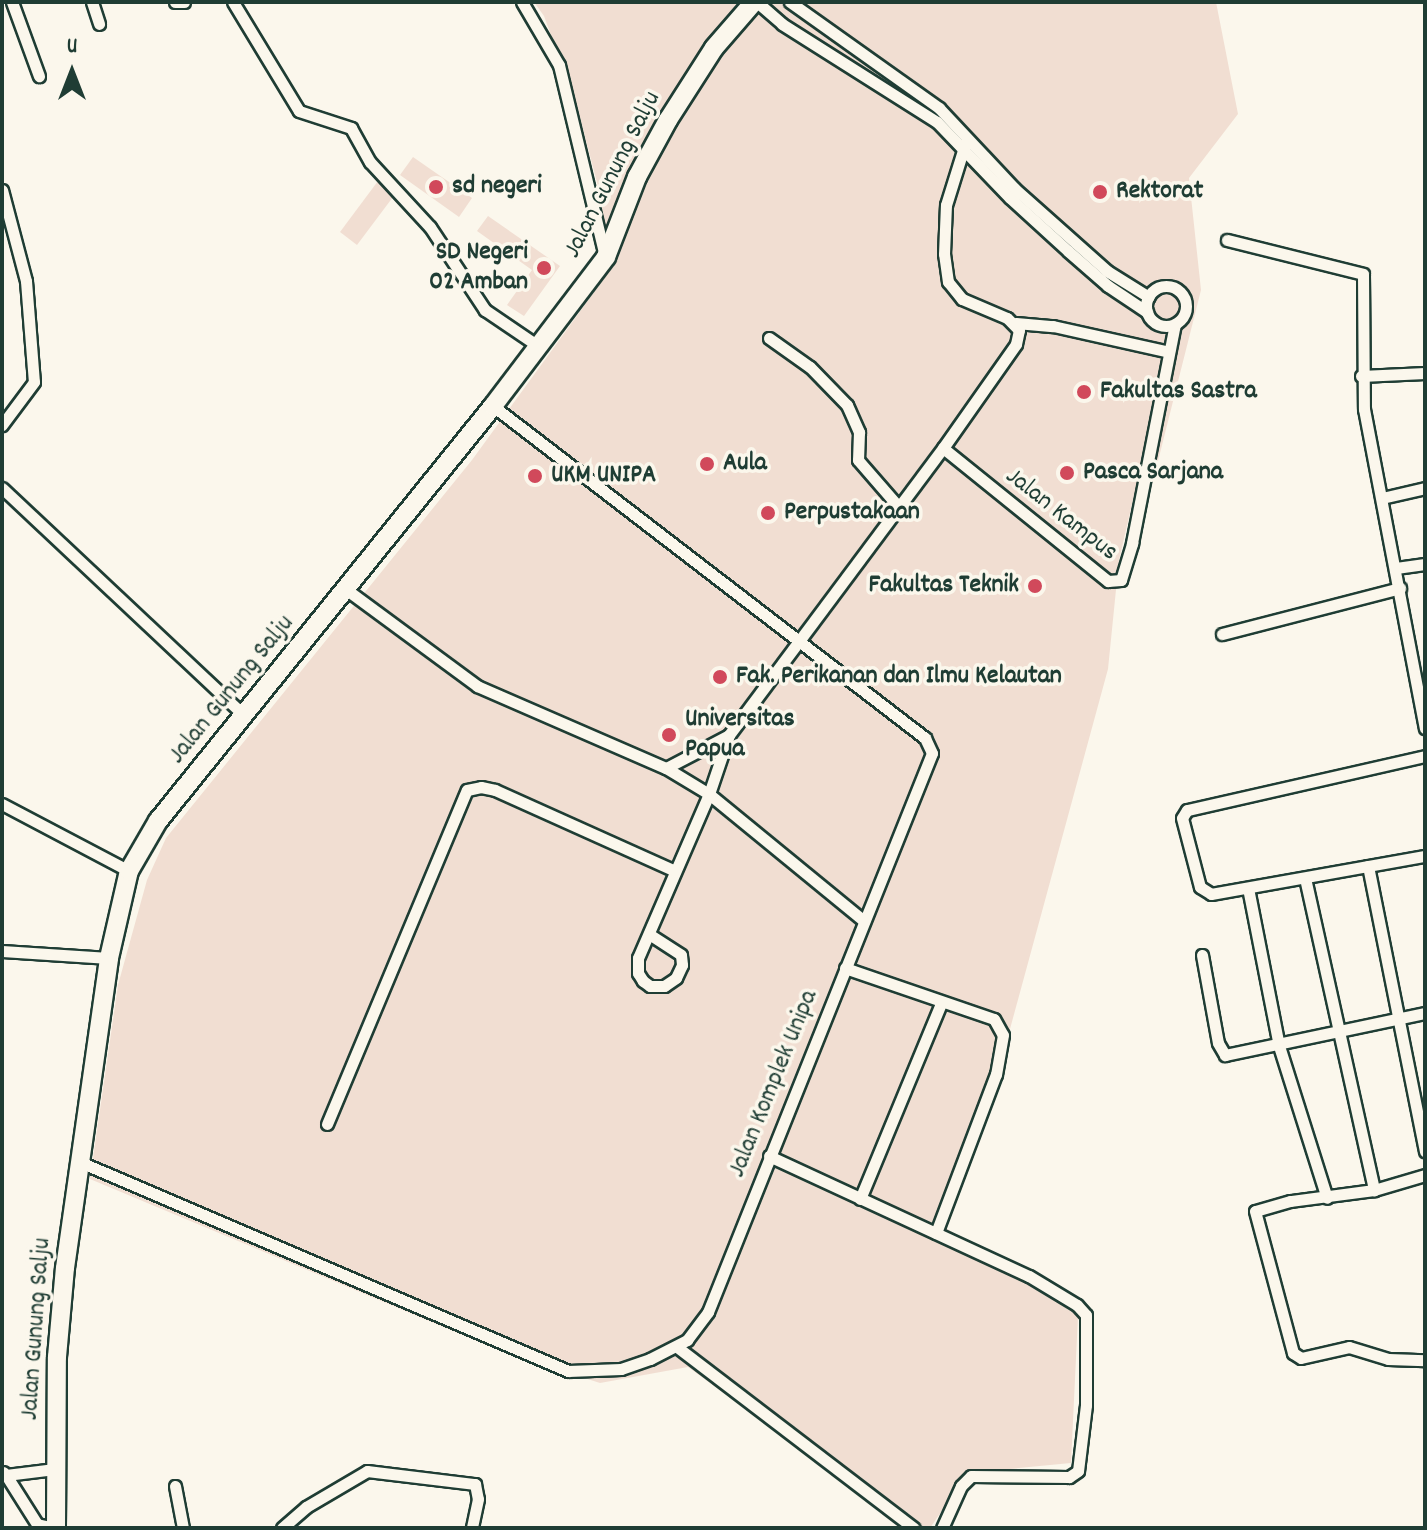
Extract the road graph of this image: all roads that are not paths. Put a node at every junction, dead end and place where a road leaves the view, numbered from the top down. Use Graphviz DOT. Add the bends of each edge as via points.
graph roads {
  1 [pos="12,2"];
  2 [pos="92,2"];
  3 [pos="175,2"];
  4 [pos="184,2"];
  5 [pos="233,2"];
  6 [pos="522,2"];
  7 [pos="755,2"];
  8 [pos="790,2"];
  9 [pos="99,24"];
  10 [pos="39,76"];
  11 [pos="966,144"];
  12 [pos="984,163"];
  13 [pos="955,177"];
  14 [pos="2,190"];
  15 [pos="1227,240"];
  16 [pos="606,257"];
  17 [pos="1094,266"];
  18 [pos="1149,297"];
  19 [pos="1147,312"];
  20 [pos="1016,323"];
  21 [pos="1175,324"];
  22 [pos="769,338"];
  23 [pos="538,346"];
  24 [pos="1169,352"];
  25 [pos="1425,373"];
  26 [pos="1361,376"];
  27 [pos="493,406"];
  28 [pos="2,425"];
  29 [pos="943,448"];
  30 [pos="2,488"];
  31 [pos="1425,488"];
  32 [pos="1382,498"];
  33 [pos="898,506"];
  34 [pos="1425,564"];
  35 [pos="1396,568"];
  36 [pos="1400,588"];
  37 [pos="347,590"];
  38 [pos="1222,634"];
  39 [pos="801,641"];
  40 [pos="1423,710"];
  41 [pos="245,716"];
  42 [pos="1425,728"];
  43 [pos="729,735"];
  44 [pos="1425,756"];
  45 [pos="666,768"];
  46 [pos="709,794"];
  47 [pos="2,804"];
  48 [pos="1425,856"];
  49 [pos="1368,866"];
  50 [pos="129,871"];
  51 [pos="675,871"];
  52 [pos="1305,878"];
  53 [pos="1248,888"];
  54 [pos="864,921"];
  55 [pos="649,934"];
  56 [pos="2,951"];
  57 [pos="1202,955"];
  58 [pos="109,958"];
  59 [pos="845,968"];
  60 [pos="941,1003"];
  61 [pos="1425,1013"];
  62 [pos="1396,1019"];
  63 [pos="1337,1033"];
  64 [pos="1279,1046"];
  65 [pos="327,1124"];
  66 [pos="1425,1151"];
  67 [pos="769,1156"];
  68 [pos="80,1162"];
  69 [pos="1425,1175"];
  70 [pos="1374,1190"];
  71 [pos="1327,1198"];
  72 [pos="860,1199"];
  73 [pos="936,1233"];
  74 [pos="677,1347"];
  75 [pos="1425,1360"];
  76 [pos="55,1469"];
  77 [pos="3,1474"];
  78 [pos="175,1486"];
  79 [pos="473,1524"];
  80 [pos="55,1528"];
  81 [pos="183,1528"];
  82 [pos="282,1528"];
  83 [pos="486,1528"];
  84 [pos="914,1528"];
  85 [pos="942,1528"];
  1 -- 10 [label="street"];
  2 -- 9 [label="street"];
  3 -- 4 [label="street"];
  5 -- 23 [label="street" via="299,111 351,128 370,162 430,227 485,310"];
  6 -- 16 [label="street" via="559,65"];
  7 -- 11 [label="street"];
  7 -- 16 [label="main road, Jalan Gunung Salju" via="714,48 668,120 637,177"];
  8 -- 11 [label="street" via="939,108"];
  11 -- 12 [label="street"];
  11 -- 13 [label="street"];
  12 -- 13 [label="street"];
  12 -- 17 [label="street"];
  13 -- 20 [label="street" via="946,205 948,282 962,299"];
  14 -- 28 [label="street" via="26,281 34,382"];
  15 -- 26 [label="street" via="1363,274"];
  16 -- 23 [label="main road, Jalan Gunung Salju"];
  17 -- 18 [label="street"];
  17 -- 19 [label="street"];
  18 -- 19 [label="street"];
  18 -- 21 [label="street, Jalan Kampus" via="1164,287 1181,293 1186,308"];
  19 -- 21 [label="street" via="1158,325"];
  20 -- 24 [label="street"];
  20 -- 29 [label="street" via="1016,344"];
  21 -- 24 [label="street, Jalan Kampus"];
  22 -- 33 [label="street" via="820,375 847,405 859,432 858,460"];
  23 -- 27 [label="main road, Jalan Gunung Salju"];
  24 -- 29 [label="street, Jalan Kampus" via="1132,543 1118,583 1108,581"];
  25 -- 26 [label="street"];
  26 -- 32 [label="street"];
  27 -- 37 [label="main road, Jalan Gunung Salju"];
  27 -- 39 [label="street, Jalan Komplek Unipa"];
  29 -- 33 [label="street"];
  30 -- 41 [label="street"];
  31 -- 32 [label="street"];
  32 -- 35 [label="street"];
  33 -- 39 [label="street"];
  34 -- 35 [label="street"];
  35 -- 36 [label="street"];
  36 -- 38 [label="street"];
  36 -- 40 [label="street"];
  37 -- 41 [label="main road, Jalan Gunung Salju"];
  37 -- 45 [label="street" via="477,686"];
  39 -- 43 [label="street"];
  39 -- 54 [label="street, Jalan Komplek Unipa" via="925,738 932,753"];
  40 -- 42 [label="street"];
  41 -- 50 [label="main road, Jalan Gunung Salju" via="158,821"];
  43 -- 45 [label="street"];
  43 -- 46 [label="street"];
  44 -- 53 [label="street" via="1187,810 1183,825 1200,887 1211,894"];
  45 -- 46 [label="street"];
  46 -- 51 [label="street"];
  46 -- 54 [label="street"];
  47 -- 50 [label="street"];
  48 -- 49 [label="street"];
  49 -- 52 [label="street"];
  49 -- 62 [label="street"];
  50 -- 58 [label="main road, Jalan Gunung Salju"];
  51 -- 55 [label="street"];
  51 -- 65 [label="street" via="495,790 467,790"];
  52 -- 53 [label="street"];
  52 -- 63 [label="street"];
  53 -- 64 [label="street"];
  54 -- 59 [label="street, Jalan Komplek Unipa"];
  55 -- 55 [label="street" via="638,958 638,973 646,984 664,986 676,978 681,955"];
  56 -- 58 [label="street"];
  57 -- 64 [label="street" via="1221,1051 1230,1055"];
  58 -- 68 [label="main road, Jalan Gunung Salju"];
  59 -- 60 [label="street"];
  59 -- 67 [label="street, Jalan Komplek Unipa"];
  60 -- 72 [label="street"];
  60 -- 73 [label="street" via="994,1019 1003,1035 996,1074"];
  61 -- 62 [label="street"];
  62 -- 63 [label="street"];
  62 -- 66 [label="street"];
  63 -- 64 [label="street"];
  63 -- 70 [label="street"];
  64 -- 71 [label="street"];
  67 -- 72 [label="street"];
  67 -- 74 [label="street, Jalan Komplek Unipa" via="708,1312"];
  68 -- 74 [label="street, Jalan Komplek Unipa" via="568,1371 621,1369"];
  68 -- 76 [label="main road, Jalan Gunung Salju" via="58,1342"];
  69 -- 70 [label="street"];
  70 -- 71 [label="street"];
  71 -- 75 [label="street" via="1255,1211 1293,1353 1301,1358 1349,1347 1388,1359"];
  72 -- 73 [label="street"];
  73 -- 85 [label="street" via="1029,1276 1077,1305 1087,1321 1086,1405 1078,1471 1069,1477 971,1476"];
  74 -- 84 [label="street"];
  76 -- 77 [label="street"];
  76 -- 80 [label="main road, Jalan Gunung Salju"];
  77 -- 80 [label="street" via="37,1524"];
  78 -- 81 [label="street"];
  79 -- 82 [label="street" via="475,1484 367,1471 306,1507"];
  79 -- 83 [label="street"];
}
